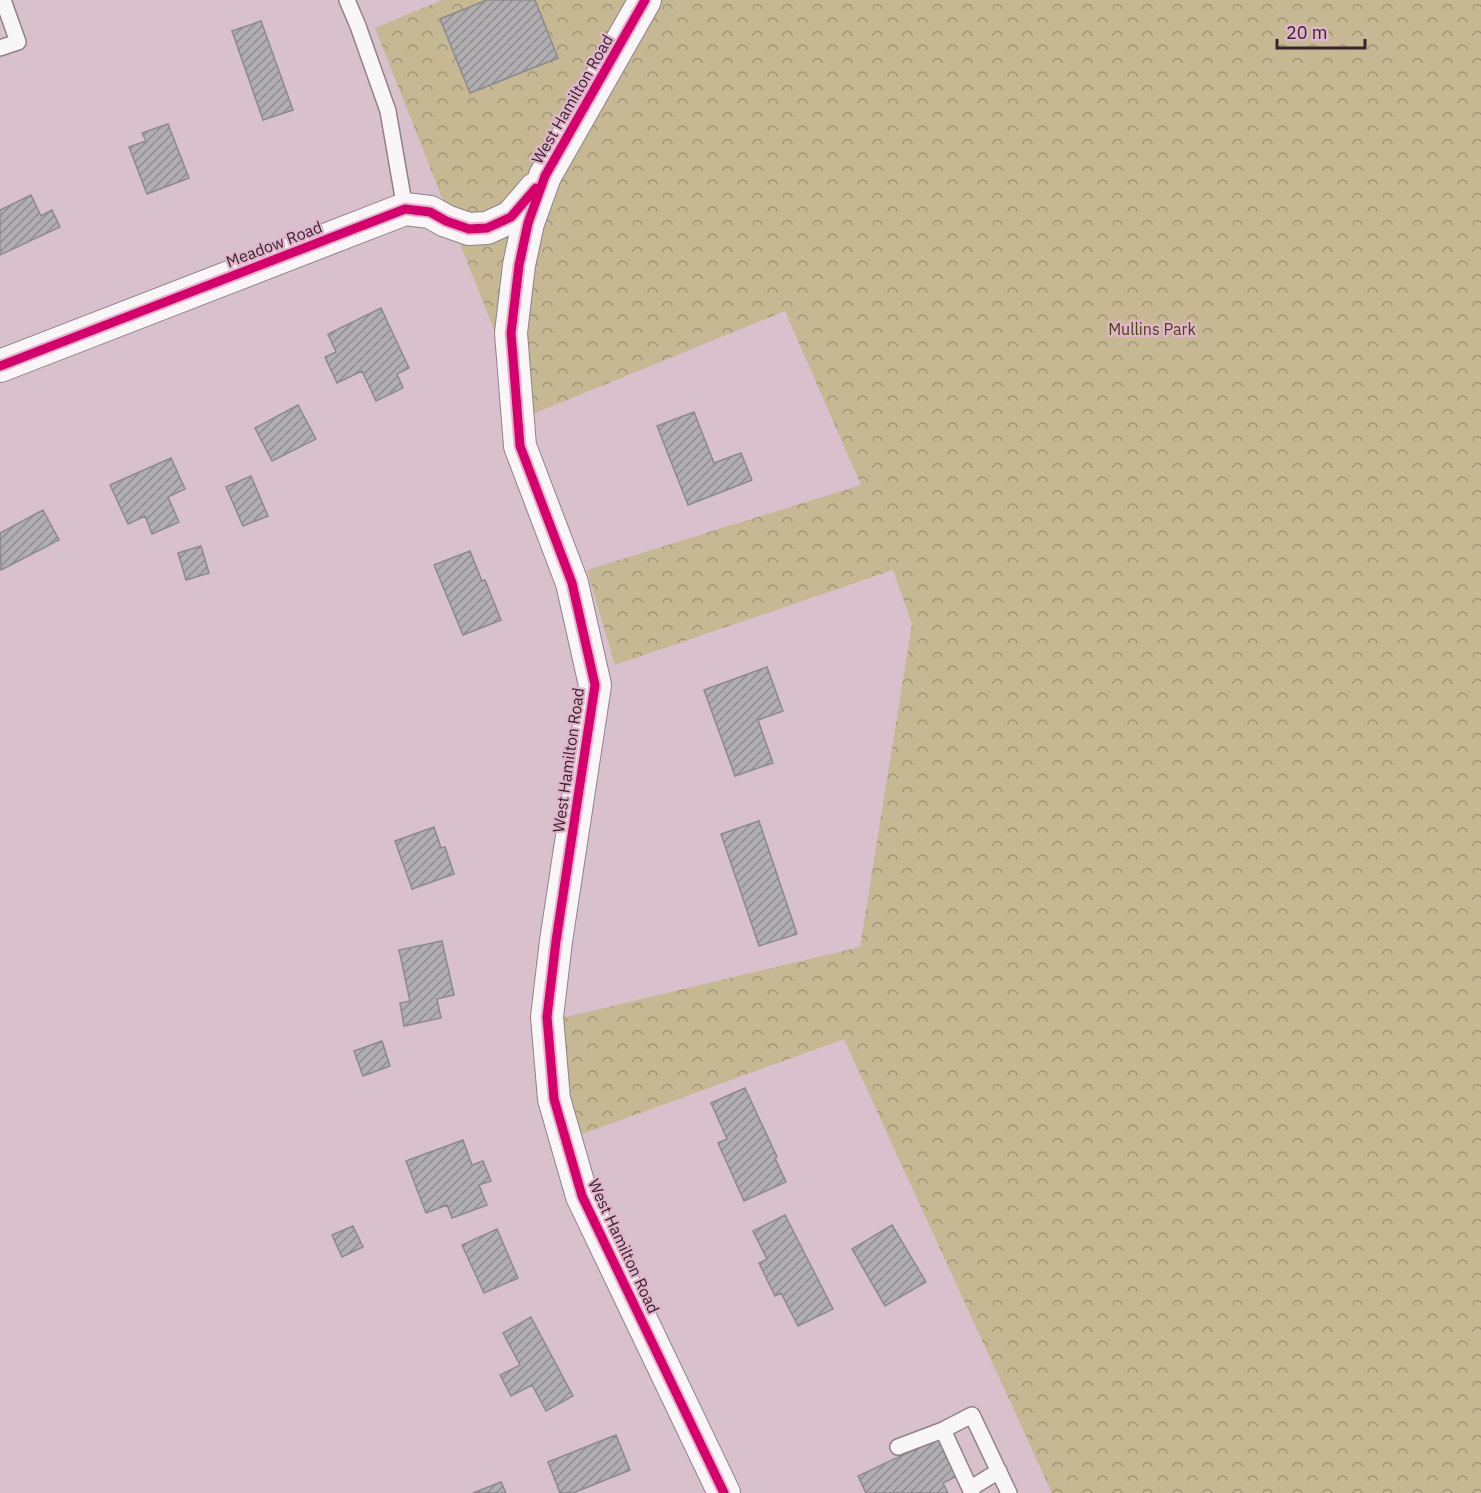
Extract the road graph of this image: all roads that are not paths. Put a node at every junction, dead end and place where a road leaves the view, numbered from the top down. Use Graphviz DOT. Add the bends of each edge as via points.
graph roads {
  1 [pos="3,0"];
  2 [pos="347,0"];
  3 [pos="645,0"];
  4 [pos="0,48"];
  5 [pos="545,176"];
  6 [pos="405,209"];
  7 [pos="0,366"];
  8 [pos="943,1430"];
  9 [pos="898,1447"];
  10 [pos="999,1472"];
  11 [pos="972,1491"];
  12 [pos="724,1493"];
  13 [pos="1009,1493"];
  1 -- 4 [label="lane" via="18,42"];
  2 -- 6 [label="lane" via="388,111"];
  3 -- 5 [label="street, West Hamilton Road"];
  5 -- 6 [label="street" via="511,217 487,228 468,229 430,212"];
  5 -- 12 [label="street, West Hamilton Road" via="528,223 511,333 520,446 572,583 595,686 547,1017 554,1099 582,1196"];
  6 -- 7 [label="street, Meadow Road"];
  8 -- 9 [label="lane"];
  8 -- 10 [label="lane" via="972,1415"];
  8 -- 11 [label="lane"];
  10 -- 11 [label="lane"];
  10 -- 13 [label="lane"];
}
